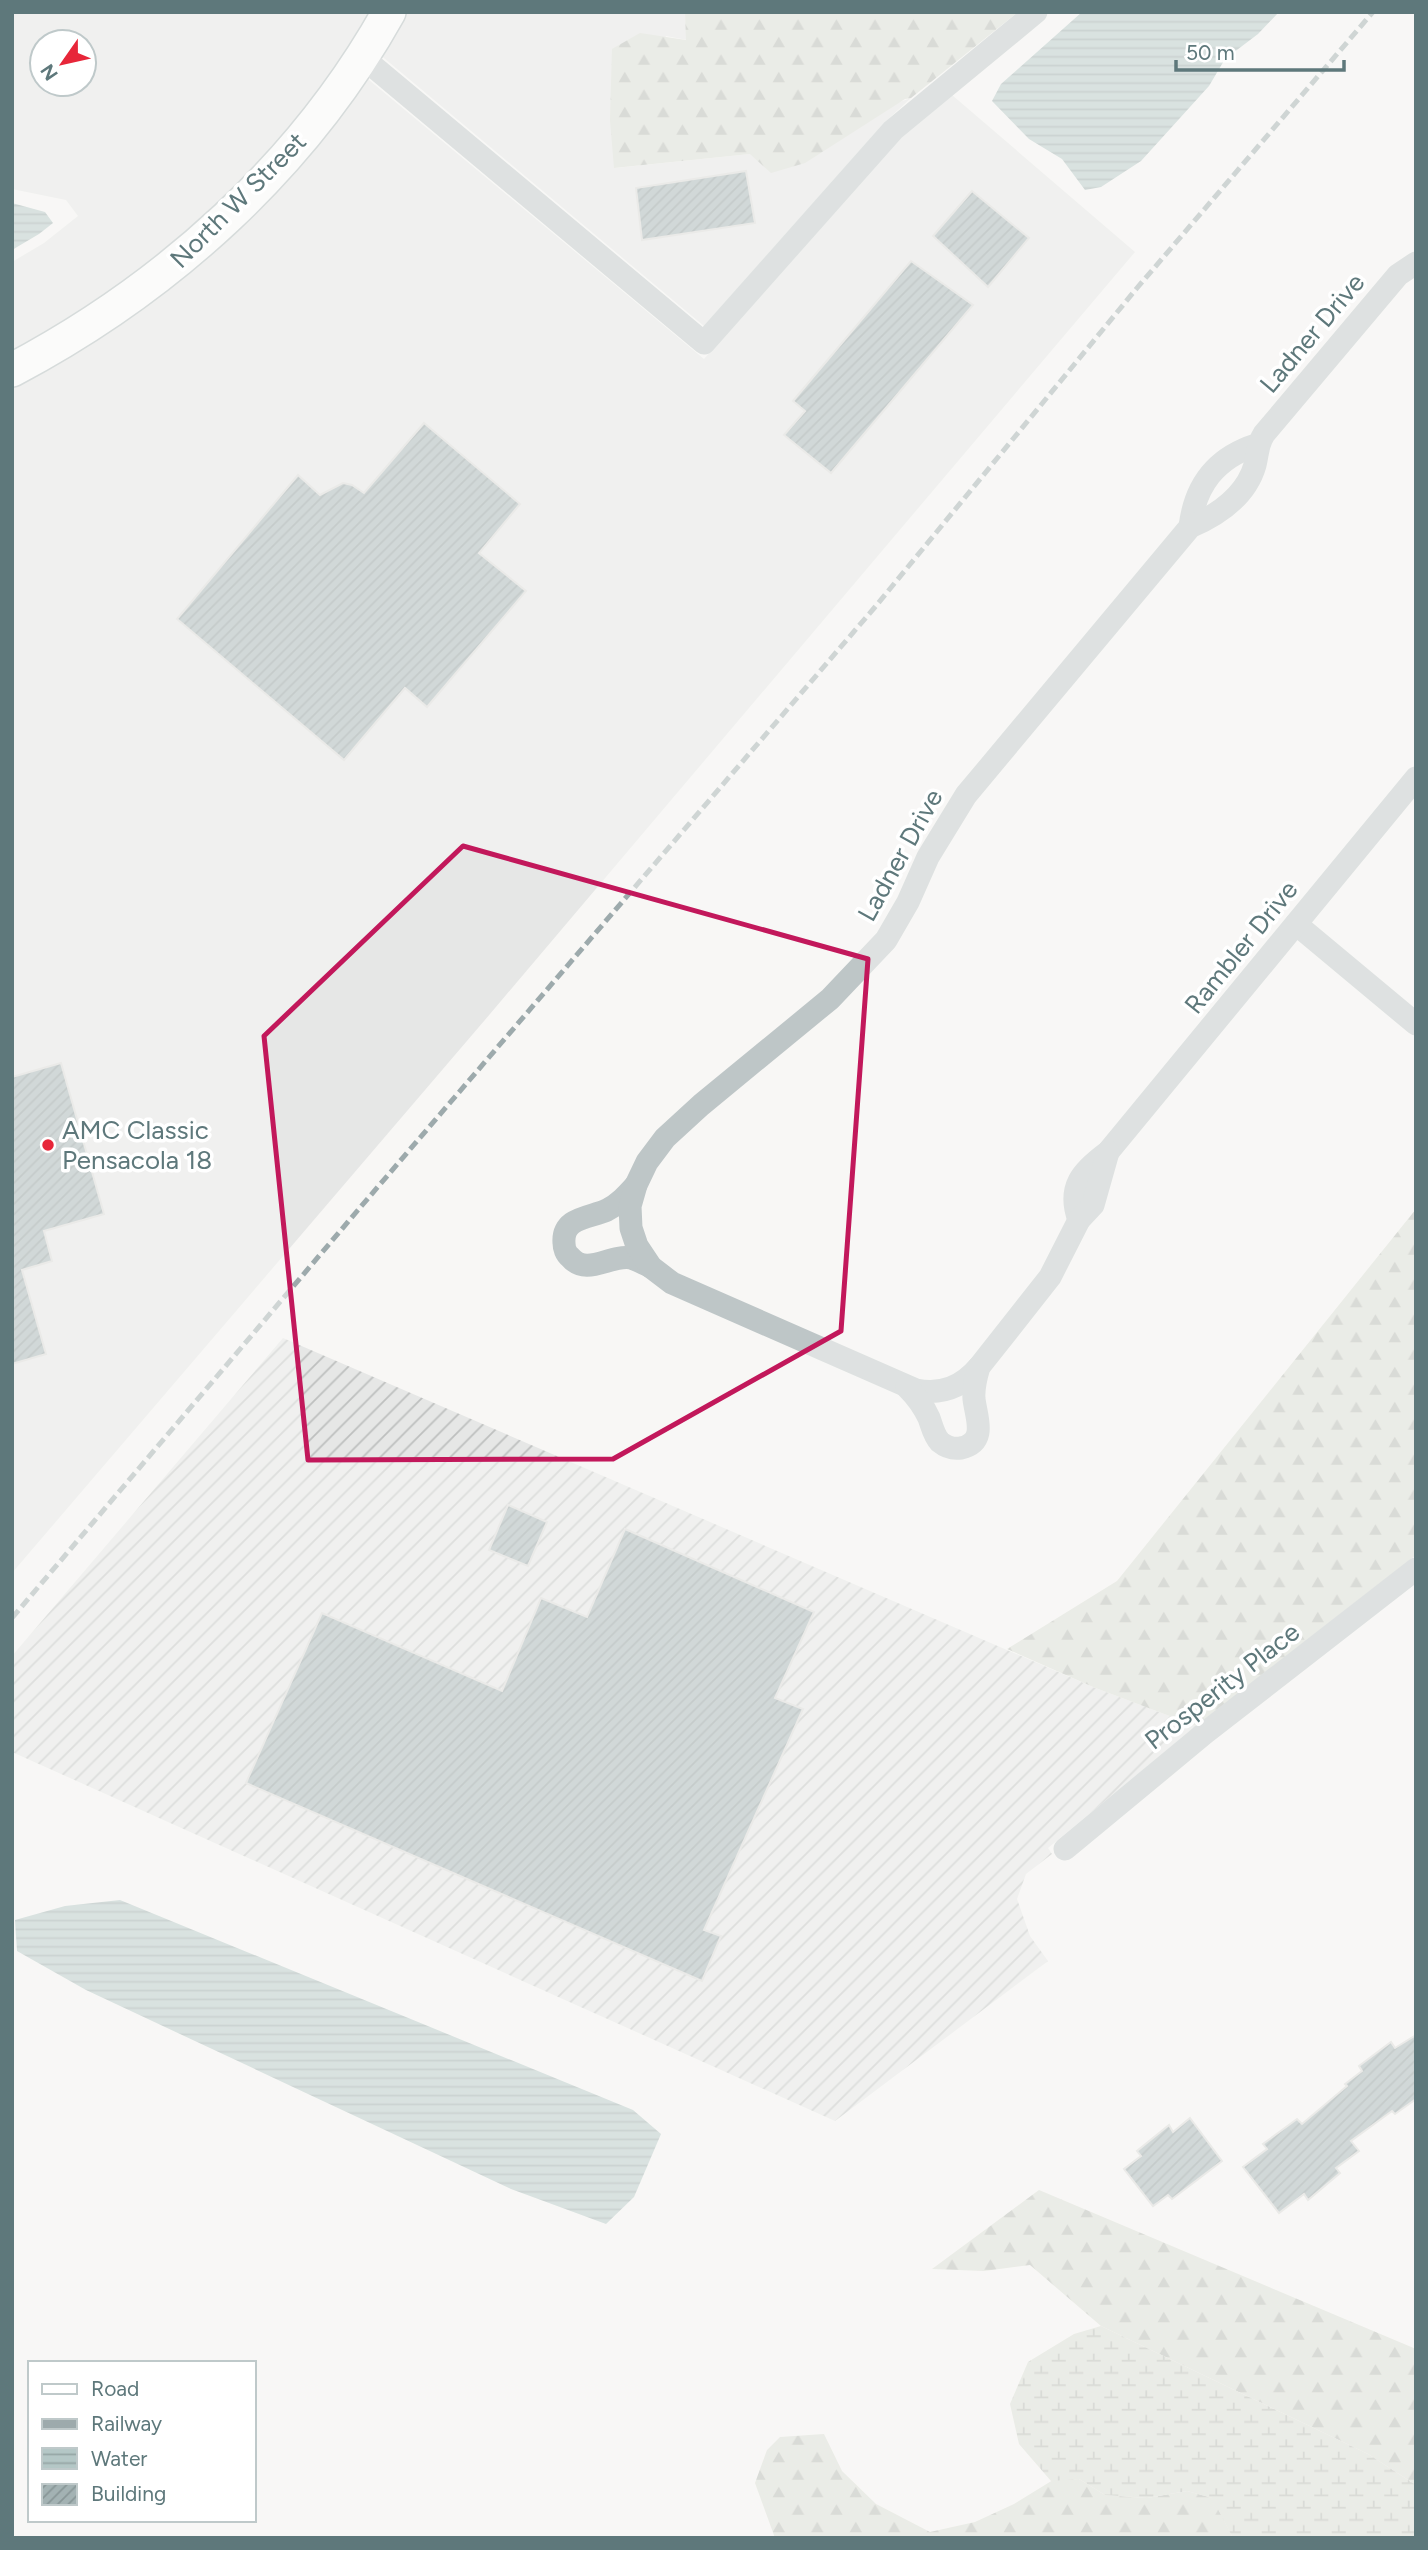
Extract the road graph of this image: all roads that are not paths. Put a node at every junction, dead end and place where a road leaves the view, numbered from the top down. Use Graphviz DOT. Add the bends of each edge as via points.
graph roads {
  1 [pos="389,12"];
  2 [pos="1036,12"];
  3 [pos="362,57"];
  4 [pos="1416,263"];
  5 [pos="12,370"];
  6 [pos="1256,445"];
  7 [pos="1190,527"];
  8 [pos="1416,778"];
  9 [pos="1296,924"];
  10 [pos="1416,1024"];
  11 [pos="636,1185"];
  12 [pos="651,1267"];
  13 [pos="979,1367"];
  14 [pos="907,1387"];
  15 [pos="1416,1569"];
  16 [pos="1065,1849"];
  1 -- 3 [label="main road, North W Street"];
  2 -- 3 [label="street" via="893,130 704,343"];
  3 -- 5 [label="main road, North W Street" via="301,139 216,228 108,313"];
  4 -- 6 [label="street, Ladner Drive" via="1398,275"];
  6 -- 7 [label="street, Ladner Drive" via="1221,463 1201,486"];
  6 -- 7 [label="street, Ladner Drive" via="1251,478 1230,504"];
  7 -- 11 [label="street, Ladner Drive" via="966,795 886,940 830,999 665,1138"];
  8 -- 9 [label="street, Rambler Drive"];
  9 -- 10 [label="street"];
  9 -- 13 [label="street, Rambler Drive" via="1108,1152 1093,1205 1079,1220 1050,1278"];
  11 -- 12 [label="street, Ladner Drive" via="631,1228"];
  11 -- 12 [label="street, Ladner Drive" via="606,1210 577,1219 564,1236 564,1246 578,1264 631,1258"];
  12 -- 14 [label="street, Ladner Drive" via="687,1291"];
  13 -- 14 [label="street, Rambler Drive" via="951,1389 925,1392"];
  13 -- 14 [label="street" via="974,1397 980,1426 969,1445 958,1448 940,1442 926,1411"];
  15 -- 16 [label="street, Prosperity Place"];
}
